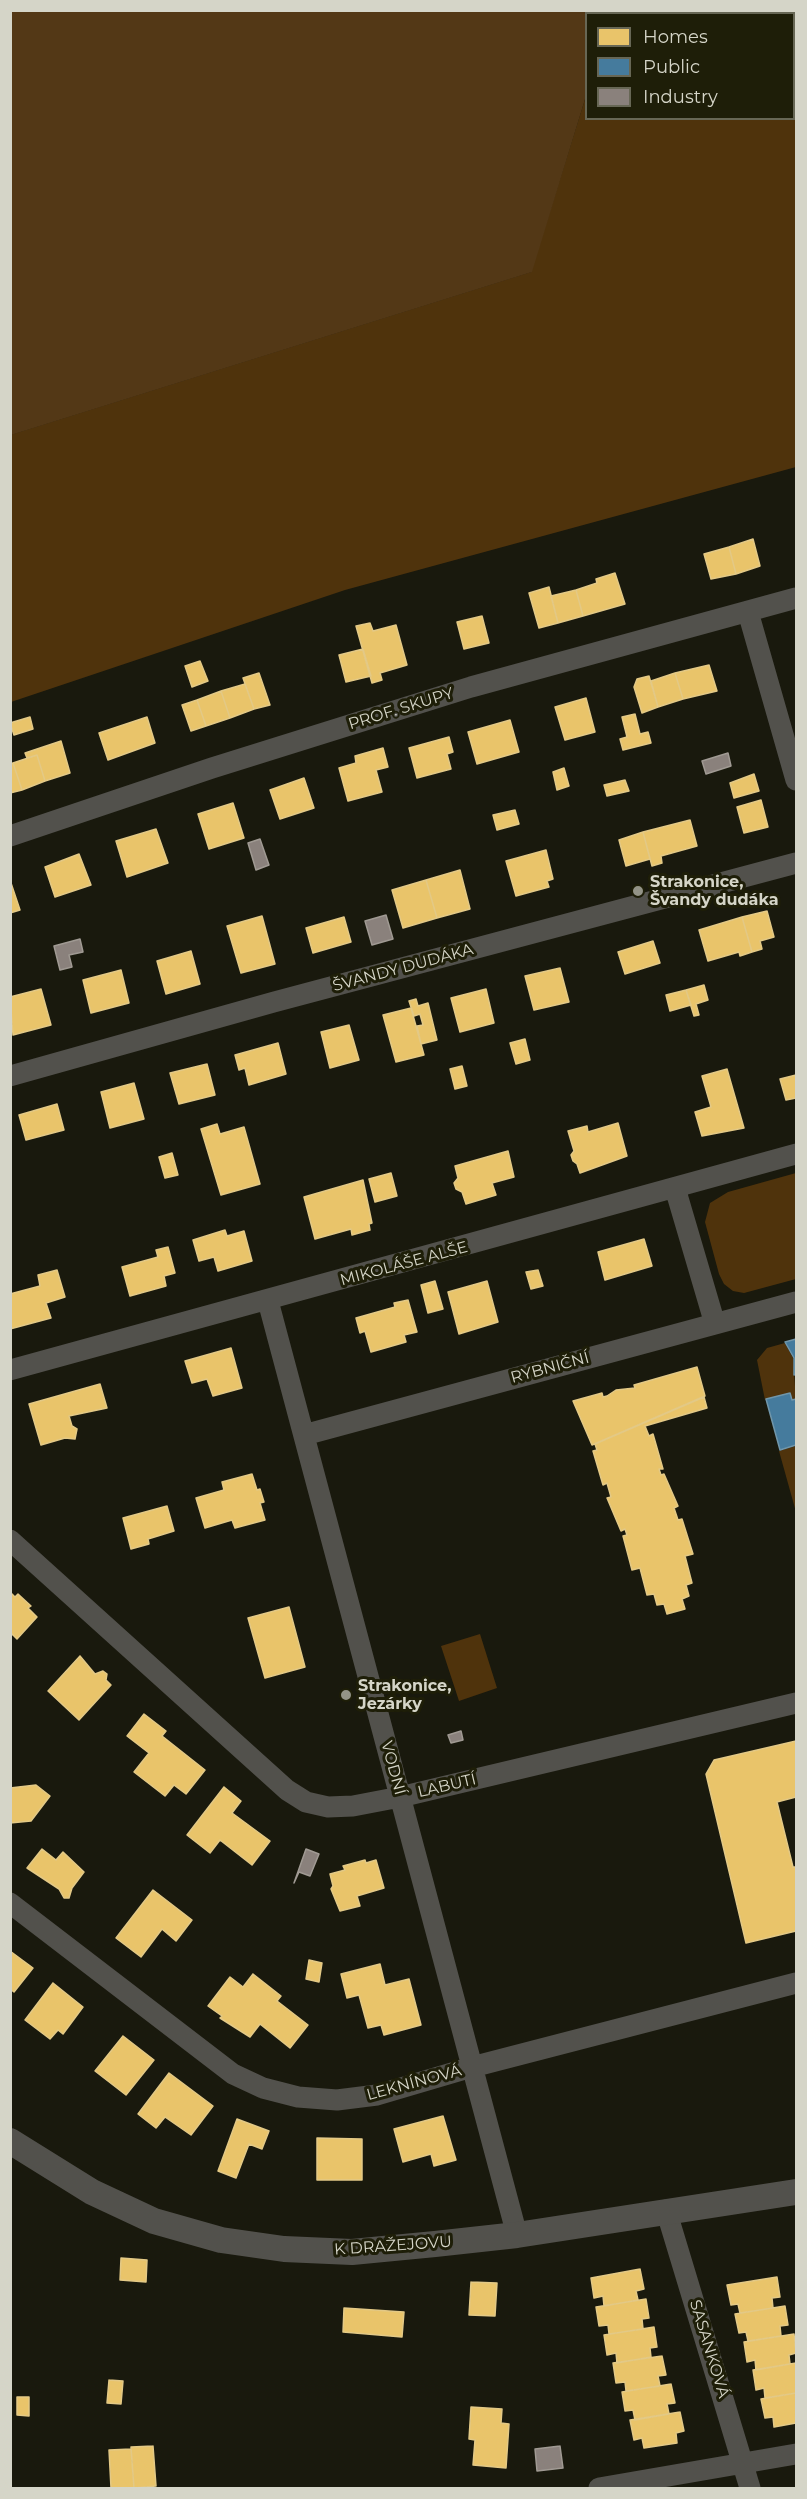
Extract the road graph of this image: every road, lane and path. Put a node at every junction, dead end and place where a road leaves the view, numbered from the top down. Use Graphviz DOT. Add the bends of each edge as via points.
graph roads {
  1 [pos="796,598"];
  2 [pos="748,612"];
  3 [pos="796,780"];
  4 [pos="10,836"];
  5 [pos="796,863"];
  6 [pos="10,1076"];
  7 [pos="796,1154"];
  8 [pos="675,1188"];
  9 [pos="268,1301"];
  10 [pos="796,1302"];
  11 [pos="715,1324"];
  12 [pos="10,1370"];
  13 [pos="304,1435"];
  14 [pos="10,1540"];
  15 [pos="796,1703"];
  16 [pos="400,1797"];
  17 [pos="10,1902"];
  18 [pos="796,1983"];
  19 [pos="472,2067"];
  20 [pos="10,2141"];
  21 [pos="796,2192"];
  22 [pos="666,2210"];
  23 [pos="517,2235"];
  24 [pos="796,2454"];
  25 [pos="744,2462"];
  26 [pos="599,2488"];
  27 [pos="750,2488"];
  1 -- 2 [label="street, PROF. SKUPY"];
  2 -- 3 [label="street"];
  2 -- 4 [label="street, PROF. SKUPY" via="471,687"];
  5 -- 6 [label="street, ŠVANDY DUDÁKA"];
  7 -- 8 [label="street, MIKOLÁŠE ALŠE"];
  8 -- 9 [label="street, MIKOLÁŠE ALŠE"];
  8 -- 11 [label="street"];
  9 -- 12 [label="street, MIKOLÁŠE ALŠE"];
  9 -- 13 [label="street, VODNÍ"];
  10 -- 11 [label="street, RYBNIČNÍ"];
  11 -- 13 [label="street, RYBNIČNÍ"];
  13 -- 16 [label="street, VODNÍ"];
  14 -- 16 [label="street, LABUTÍ" via="287,1790 306,1802 328,1808"];
  15 -- 16 [label="street, LABUTÍ"];
  16 -- 19 [label="street, VODNÍ"];
  17 -- 19 [label="street, LEKNÍNOVÁ" via="233,2074 263,2088 298,2097 337,2100 377,2095"];
  18 -- 19 [label="street, LEKNÍNOVÁ"];
  19 -- 23 [label="street, VODNÍ"];
  20 -- 23 [label="street, K DRAŽEJOVU" via="92,2192 154,2221 221,2240 284,2249 352,2252"];
  21 -- 22 [label="street, K DRAŽEJOVU"];
  22 -- 23 [label="street, K DRAŽEJOVU"];
  22 -- 25 [label="street, SASANKOVÁ"];
  24 -- 25 [label="street"];
  25 -- 26 [label="street"];
  25 -- 27 [label="street, SASANKOVÁ"];
}
